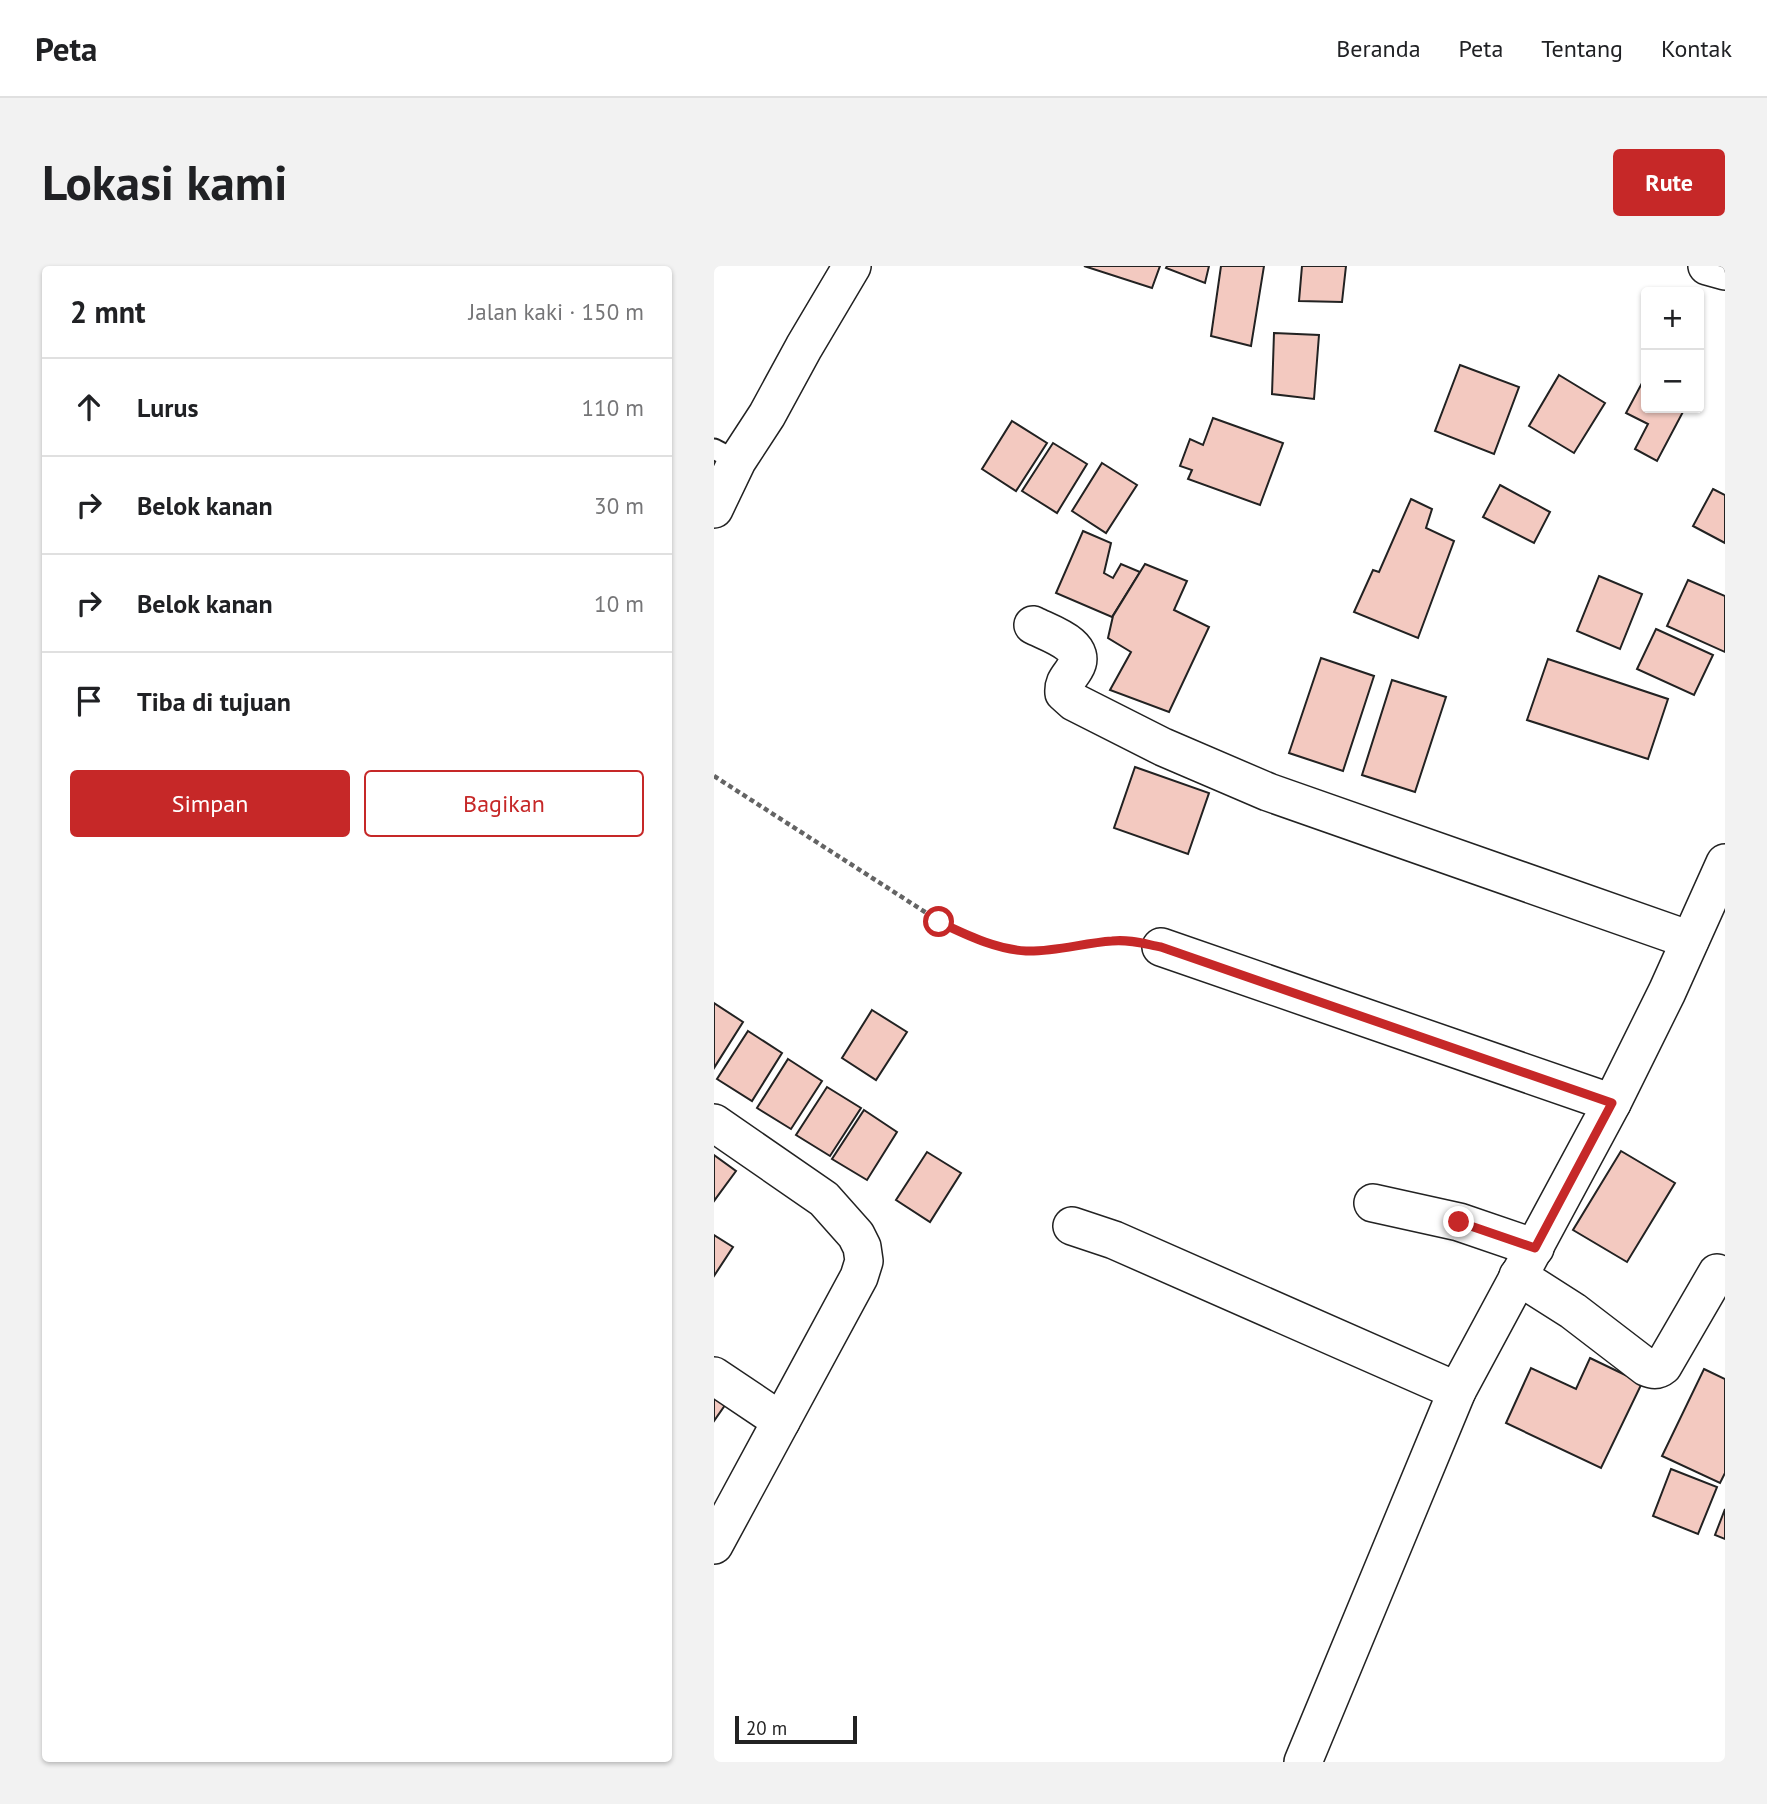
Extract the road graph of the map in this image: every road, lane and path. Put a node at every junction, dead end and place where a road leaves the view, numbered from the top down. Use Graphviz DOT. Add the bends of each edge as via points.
graph roads {
  1 [pos="852,266"];
  2 [pos="1707,266"];
  3 [pos="1725,271"];
  4 [pos="725,455"];
  5 [pos="714,509"];
  6 [pos="1033,625"];
  7 [pos="714,776"];
  8 [pos="1725,863"];
  9 [pos="1690,940"];
  10 [pos="1161,947"];
  11 [pos="1612,1103"];
  12 [pos="714,1123"];
  13 [pos="1373,1203"];
  14 [pos="1072,1226"];
  15 [pos="1526,1262"];
  16 [pos="1717,1273"];
  17 [pos="714,1376"];
  18 [pos="1457,1391"];
  19 [pos="781,1421"];
  20 [pos="714,1545"];
  21 [pos="1303,1762"];
  1 -- 4 [label="street" via="766,415"];
  2 -- 3 [label="street"];
  4 -- 5 [label="street"];
  6 -- 9 [label="street" via="1071,644 1078,653 1078,664 1064,683 1068,697 1163,747 1268,792"];
  7 -- 10 [label="path" via="939,922 971,937 1026,951 1113,940"];
  8 -- 9 [label="street"];
  9 -- 11 [label="street"];
  10 -- 11 [label="street"];
  11 -- 15 [label="street"];
  12 -- 19 [label="street" via="824,1199 862,1248 859,1277"];
  13 -- 15 [label="street" via="1459,1222"];
  14 -- 18 [label="street" via="1114,1240"];
  15 -- 16 [label="street" via="1573,1311 1654,1370 1663,1366"];
  15 -- 18 [label="street"];
  17 -- 19 [label="street"];
  18 -- 21 [label="street"];
  19 -- 20 [label="street"];
}
